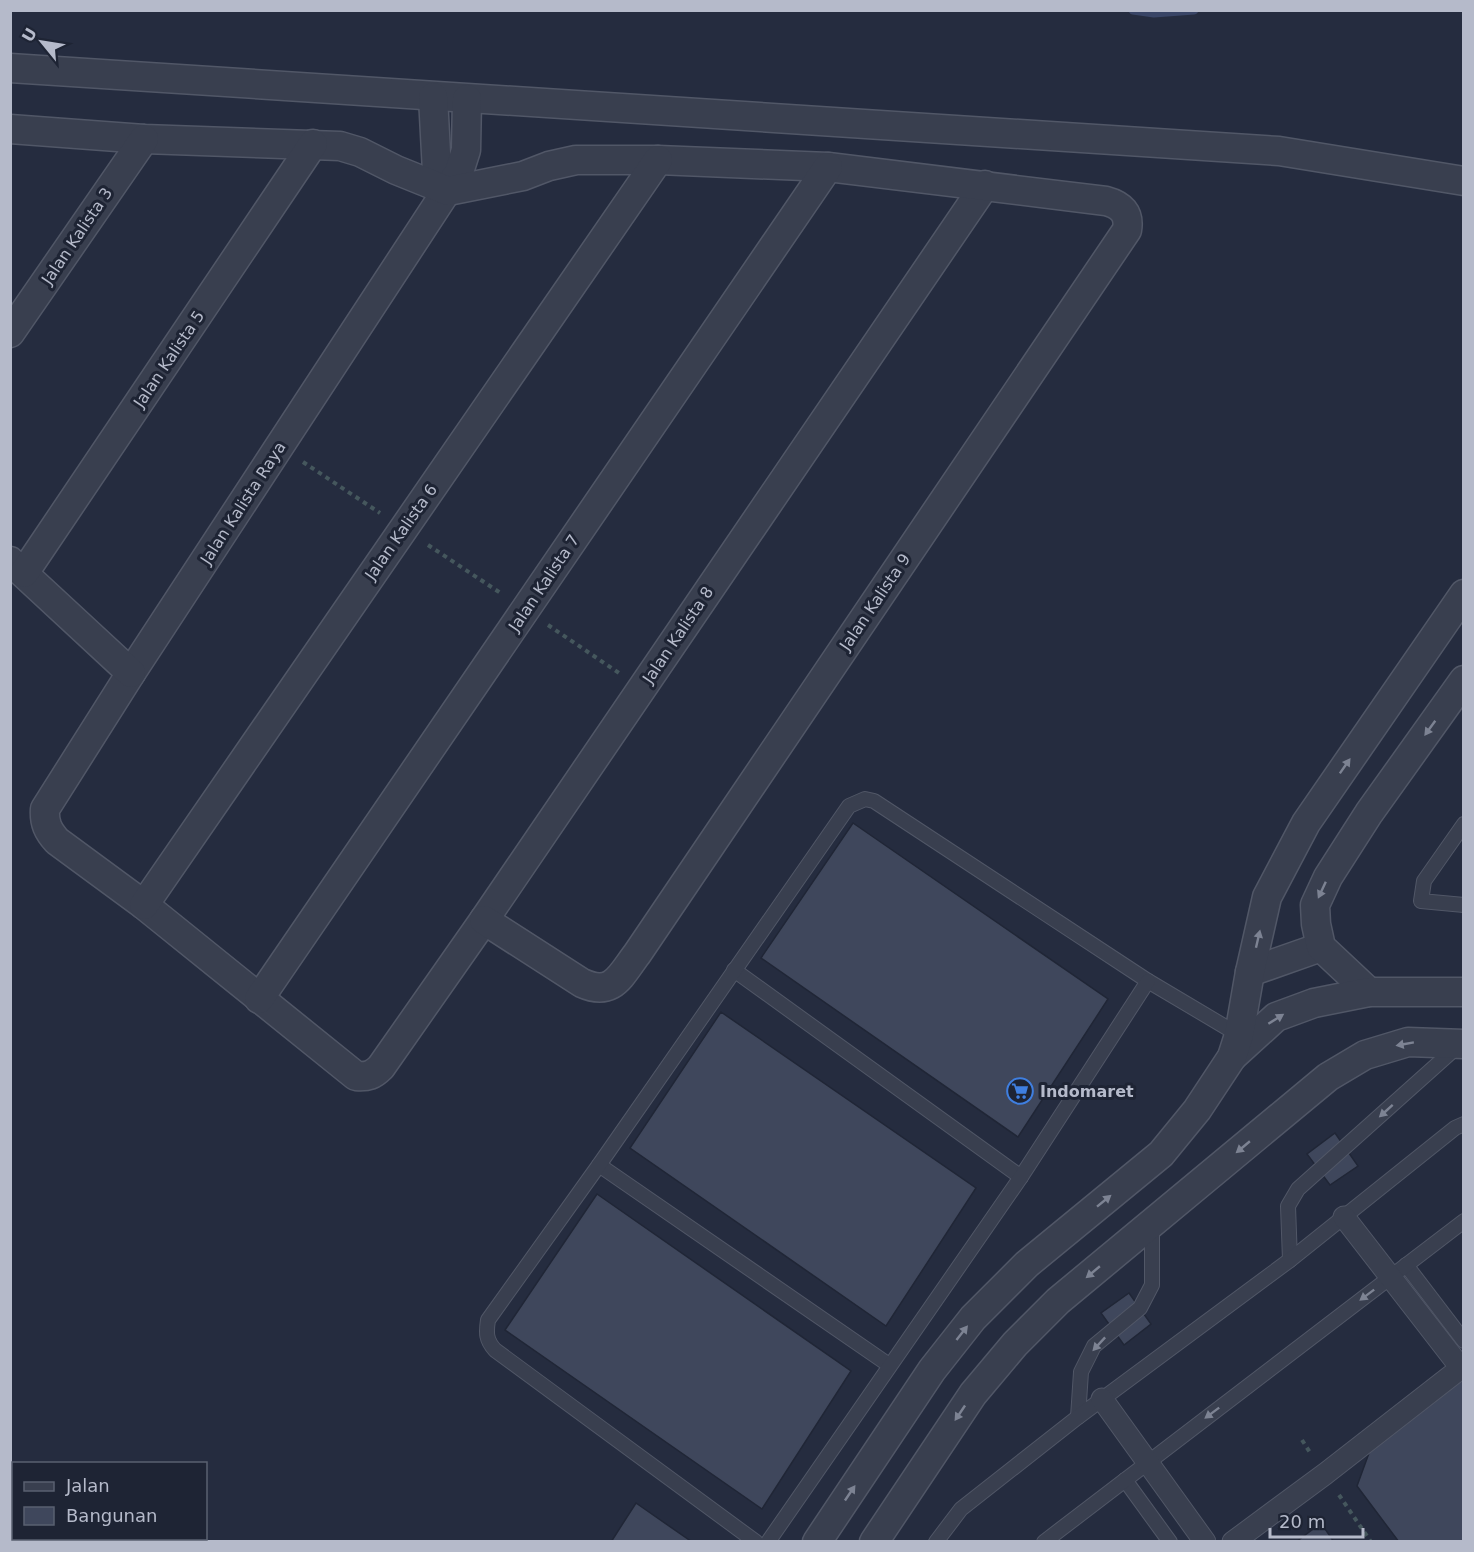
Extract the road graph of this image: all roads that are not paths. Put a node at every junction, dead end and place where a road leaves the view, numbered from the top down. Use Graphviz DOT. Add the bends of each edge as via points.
graph roads {
  1 [pos="10,68"];
  2 [pos="433,97"];
  3 [pos="467,99"];
  4 [pos="10,129"];
  5 [pos="144,139"];
  6 [pos="314,144"];
  7 [pos="658,160"];
  8 [pos="828,167"];
  9 [pos="1464,182"];
  10 [pos="985,185"];
  11 [pos="448,191"];
  12 [pos="10,333"];
  13 [pos="17,567"];
  14 [pos="1464,594"];
  15 [pos="131,673"];
  16 [pos="1464,680"];
  17 [pos="1464,824"];
  18 [pos="144,905"];
  19 [pos="1464,905"];
  20 [pos="484,920"];
  21 [pos="1321,947"];
  22 [pos="734,970"];
  23 [pos="1250,972"];
  24 [pos="1148,981"];
  25 [pos="1369,992"];
  26 [pos="1464,992"];
  27 [pos="259,999"];
  28 [pos="1462,1044"];
  29 [pos="1235,1046"];
  30 [pos="1464,1124"];
  31 [pos="599,1165"];
  32 [pos="1022,1178"];
  33 [pos="1344,1217"];
  34 [pos="1464,1221"];
  35 [pos="1152,1223"];
  36 [pos="1290,1260"];
  37 [pos="1398,1271"];
  38 [pos="1464,1341"];
  39 [pos="890,1365"];
  40 [pos="1102,1399"];
  41 [pos="1078,1417"];
  42 [pos="1148,1463"];
  43 [pos="1125,1480"];
  44 [pos="1170,1541"];
  45 [pos="756,1542"];
  46 [pos="768,1542"];
  47 [pos="817,1542"];
  48 [pos="874,1542"];
  49 [pos="936,1542"];
  50 [pos="1044,1542"];
  51 [pos="1205,1542"];
  52 [pos="1233,1542"];
  1 -- 2 [label="street"];
  2 -- 3 [label="street"];
  2 -- 11 [label="street" via="437,172"];
  3 -- 9 [label="street" via="1280,151"];
  3 -- 11 [label="street, Jalan Kalista Raya" via="466,150"];
  4 -- 5 [label="street"];
  5 -- 6 [label="street"];
  5 -- 12 [label="street, Jalan Kalista 3"];
  6 -- 11 [label="street" via="360,152"];
  6 -- 13 [label="street, Jalan Kalista 5"];
  7 -- 8 [label="street"];
  7 -- 11 [label="street" via="576,160 523,176"];
  7 -- 18 [label="street, Jalan Kalista 6"];
  8 -- 10 [label="street"];
  8 -- 27 [label="street, Jalan Kalista 7"];
  10 -- 20 [label="street, Jalan Kalista 8"];
  10 -- 20 [label="street, Jalan Kalista 9" via="1116,204 1129,221 1127,230 616,981 595,989 582,983"];
  11 -- 15 [label="street, Jalan Kalista Raya"];
  13 -- 15 [label="street"];
  23 -- 14 [label="street, one-way" via="1268,897 1306,823"];
  15 -- 18 [label="street, Jalan Kalista Raya" via="50,800 44,818 57,841"];
  16 -- 21 [label="street, one-way" via="1369,813 1328,878 1315,905"];
  17 -- 19 [label="lane" via="1424,881 1421,901"];
  18 -- 27 [label="street"];
  20 -- 27 [label="street, Jalan Kalista 8" via="373,1075 356,1076 349,1072"];
  21 -- 23 [label="street"];
  21 -- 25 [label="street"];
  22 -- 24 [label="lane" via="843,813 865,799 874,801"];
  22 -- 31 [label="lane"];
  22 -- 32 [label="lane"];
  23 -- 29 [label="street"];
  24 -- 29 [label="lane"];
  24 -- 32 [label="lane"];
  25 -- 26 [label="street"];
  29 -- 25 [label="street, one-way" via="1276,1017 1314,1003"];
  28 -- 35 [label="street, one-way" via="1408,1042 1365,1055 1328,1077"];
  28 -- 36 [label="lane, one-way" via="1298,1189 1288,1206"];
  47 -- 29 [label="street, one-way" via="932,1370 973,1318 1027,1264 1161,1154 1197,1110"];
  30 -- 33 [label="lane"];
  31 -- 39 [label="lane"];
  31 -- 45 [label="lane" via="488,1320 488,1342"];
  32 -- 39 [label="lane"];
  33 -- 36 [label="lane"];
  33 -- 37 [label="street"];
  34 -- 37 [label="lane"];
  35 -- 41 [label="lane, one-way" via="1152,1285 1140,1308 1094,1346 1081,1372"];
  35 -- 48 [label="street, one-way" via="1058,1301 1015,1344 973,1394"];
  36 -- 40 [label="lane"];
  37 -- 38 [label="lane"];
  37 -- 42 [label="lane, one-way"];
  37 -- 52 [label="street" via="1461,1368"];
  39 -- 46 [label="lane"];
  40 -- 41 [label="lane"];
  40 -- 42 [label="street"];
  41 -- 49 [label="lane" via="961,1509"];
  42 -- 43 [label="lane"];
  42 -- 51 [label="street"];
  43 -- 44 [label="lane"];
  43 -- 50 [label="lane"];
}
